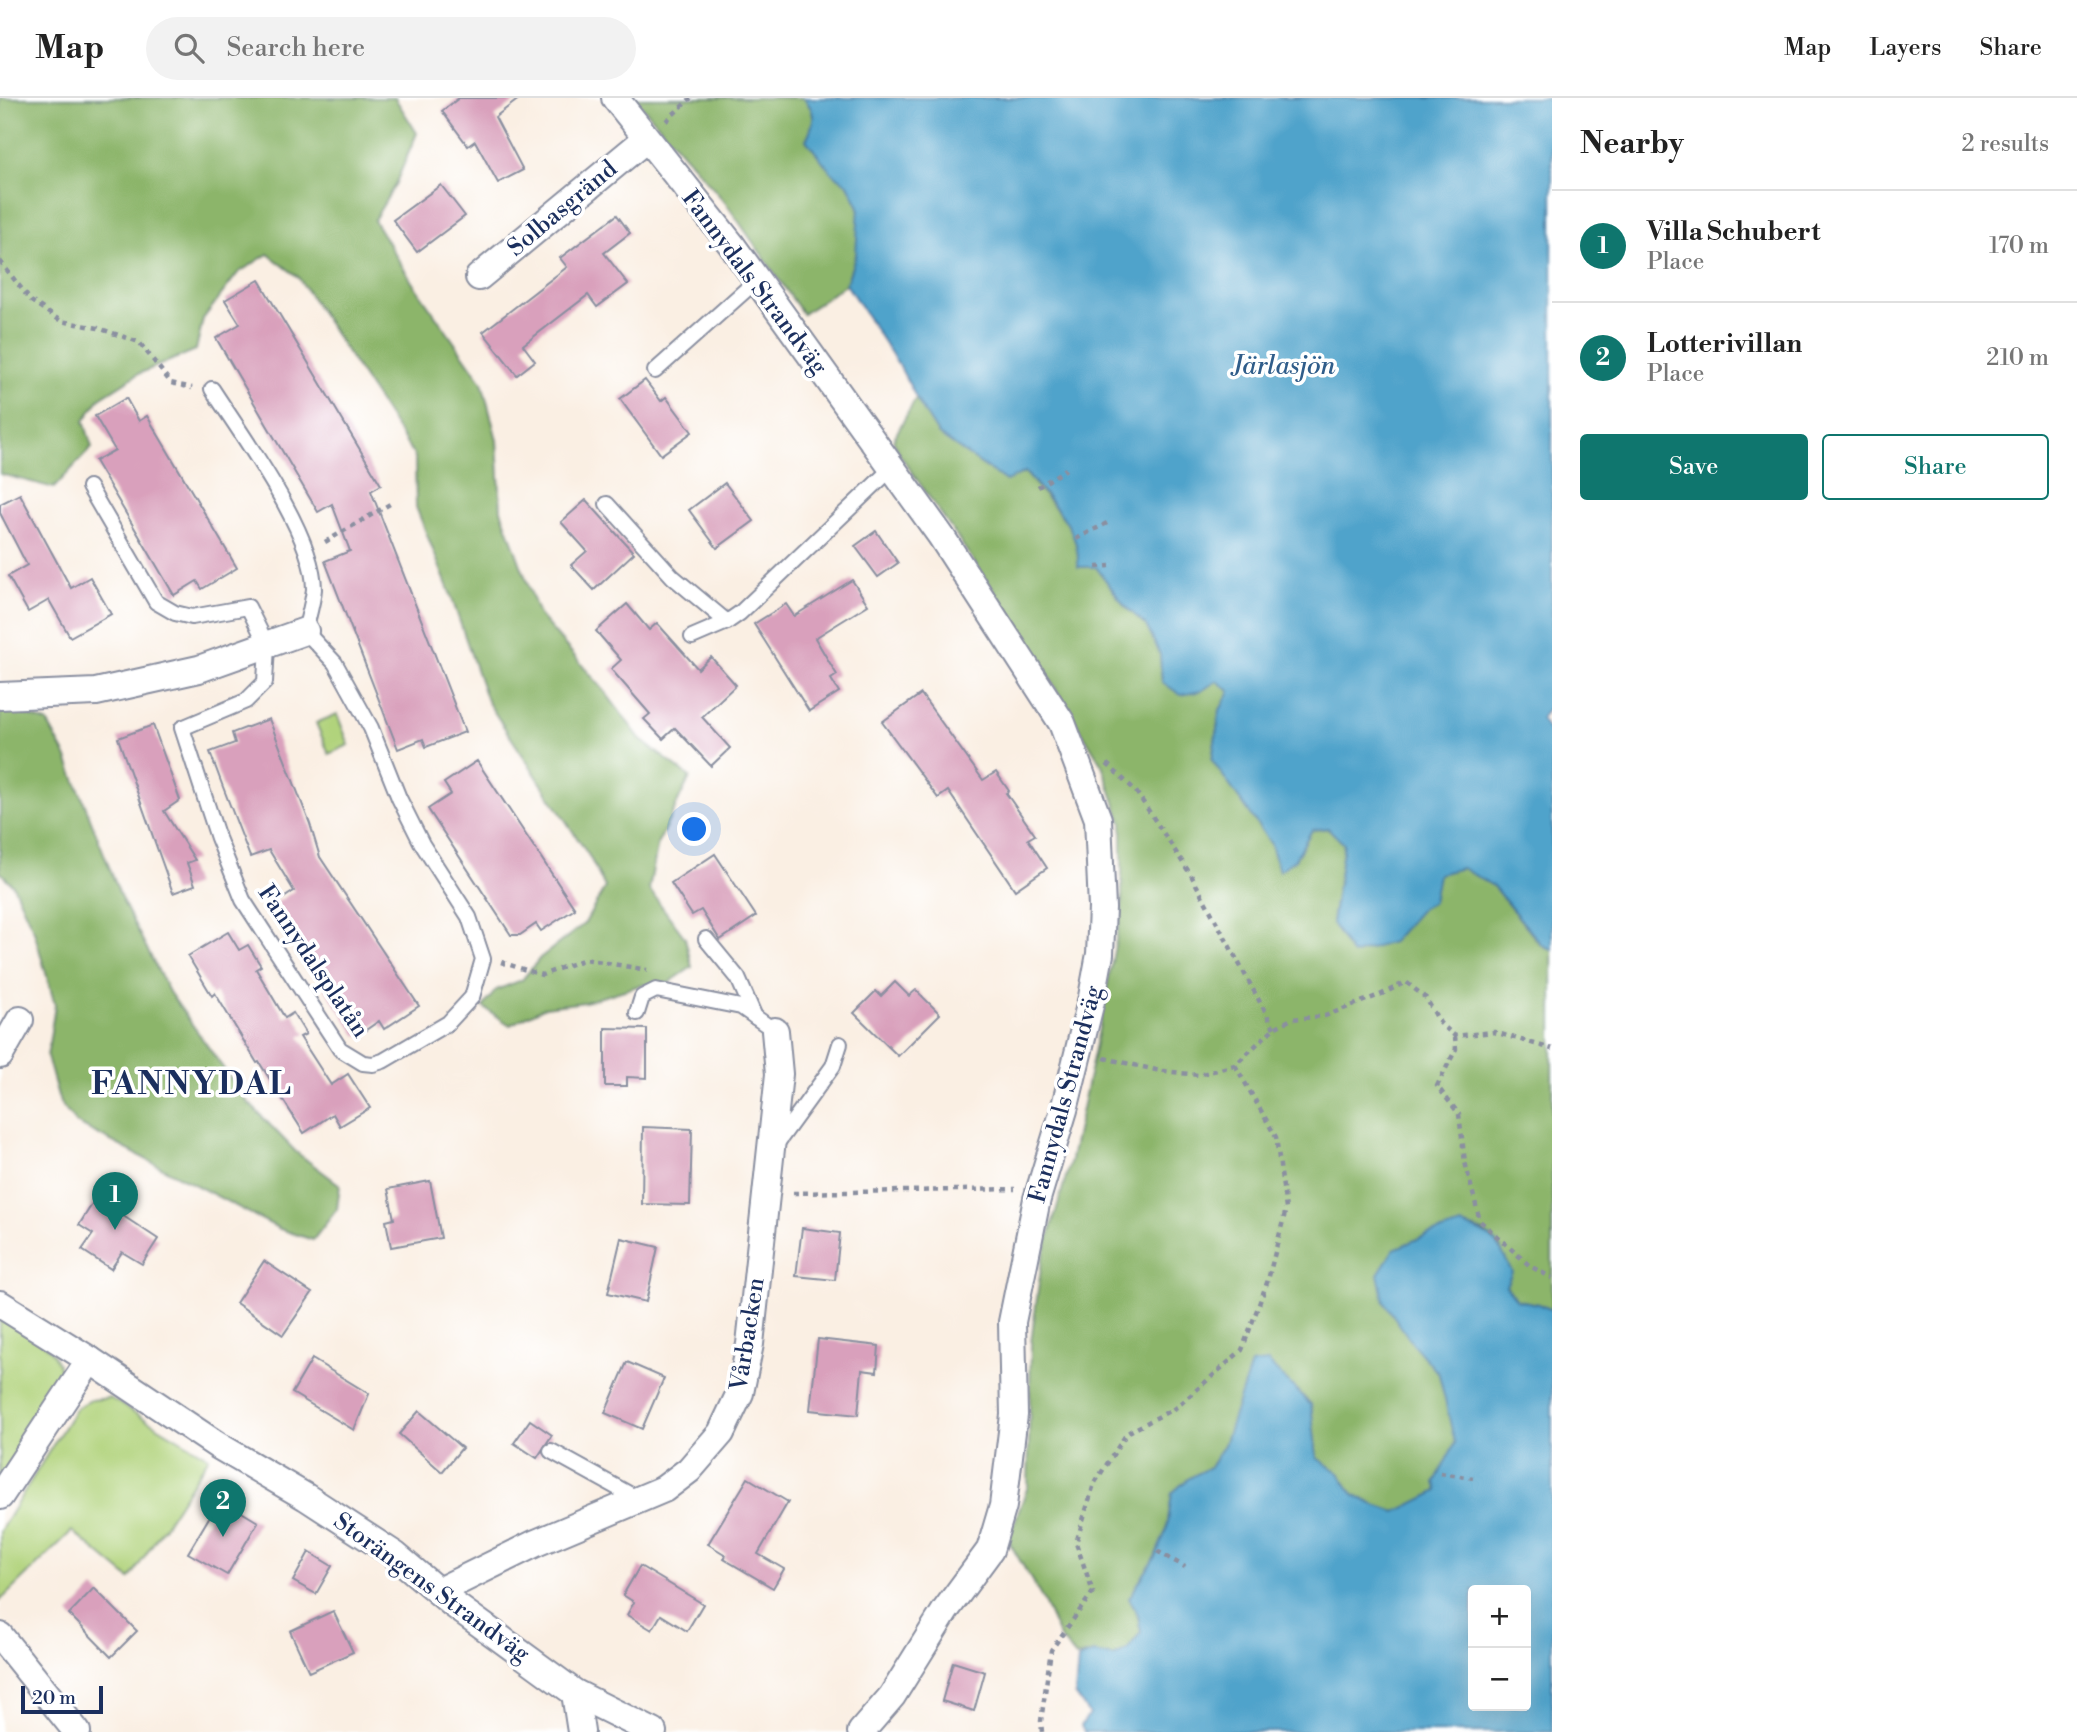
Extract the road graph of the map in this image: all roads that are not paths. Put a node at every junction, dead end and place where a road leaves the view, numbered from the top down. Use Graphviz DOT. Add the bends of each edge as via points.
graph roads {
  1 [pos="615,98"];
  2 [pos="646,139"];
  3 [pos="479,277"];
  4 [pos="757,280"];
  5 [pos="655,371"];
  6 [pos="212,389"];
  7 [pos="892,468"];
  8 [pos="89,487"];
  9 [pos="607,504"];
  10 [pos="727,622"];
  11 [pos="305,631"];
  12 [pos="692,637"];
  13 [pos="267,645"];
  14 [pos="0,696"];
  15 [pos="706,939"];
  16 [pos="637,1013"];
  17 [pos="20,1020"];
  18 [pos="765,1024"];
  19 [pos="839,1044"];
  20 [pos="0,1055"];
  21 [pos="771,1152"];
  22 [pos="0,1304"];
  23 [pos="90,1360"];
  24 [pos="551,1451"];
  25 [pos="0,1496"];
  26 [pos="639,1500"];
  27 [pos="439,1591"];
  28 [pos="0,1636"];
  29 [pos="575,1693"];
  30 [pos="77,1732"];
  31 [pos="581,1732"];
  32 [pos="653,1732"];
  33 [pos="861,1732"];
  1 -- 2 [label="street, Fannydals Strandväg"];
  2 -- 3 [label="street, Solbasgränd"];
  2 -- 4 [label="street, Fannydals Strandväg"];
  4 -- 5 [label="lane"];
  4 -- 7 [label="street, Fannydals Strandväg"];
  6 -- 11 [label="lane" via="289,510 311,566 314,590"];
  7 -- 10 [label="lane"];
  7 -- 33 [label="street, Fannydals Strandväg" via="1062,723 1098,819 1102,908 1092,997 1040,1188 1012,1322 1014,1415 1003,1506 990,1550 892,1696"];
  8 -- 13 [label="lane, Fannydalsplatån" via="156,602 192,617 248,607"];
  9 -- 10 [label="lane" via="673,577"];
  10 -- 12 [label="lane"];
  11 -- 13 [label="street"];
  11 -- 13 [label="lane, Fannydalsplatån" via="335,663 371,728 422,844 469,917 484,959 472,996 448,1023 383,1061 363,1063 340,1049 243,900 182,728 246,701 265,682"];
  13 -- 14 [label="street" via="199,669 96,692"];
  15 -- 18 [label="lane" via="738,978"];
  16 -- 18 [label="lane" via="642,998 656,990 741,1007"];
  17 -- 20 [label="street"];
  18 -- 21 [label="street, Vårbacken" via="779,1074"];
  19 -- 21 [label="lane" via="833,1066"];
  21 -- 26 [label="street, Vårbacken" via="750,1344 740,1393 721,1433 689,1470"];
  22 -- 23 [label="street, Storängens Strandväg"];
  23 -- 25 [label="street"];
  23 -- 27 [label="street, Storängens Strandväg" via="395,1555"];
  24 -- 26 [label="lane"];
  26 -- 27 [label="street, Vårbacken" via="536,1543"];
  27 -- 29 [label="street, Storängens Strandväg"];
  28 -- 30 [label="street"];
  29 -- 31 [label="street"];
  29 -- 32 [label="street, Storängens Strandväg"];
}
